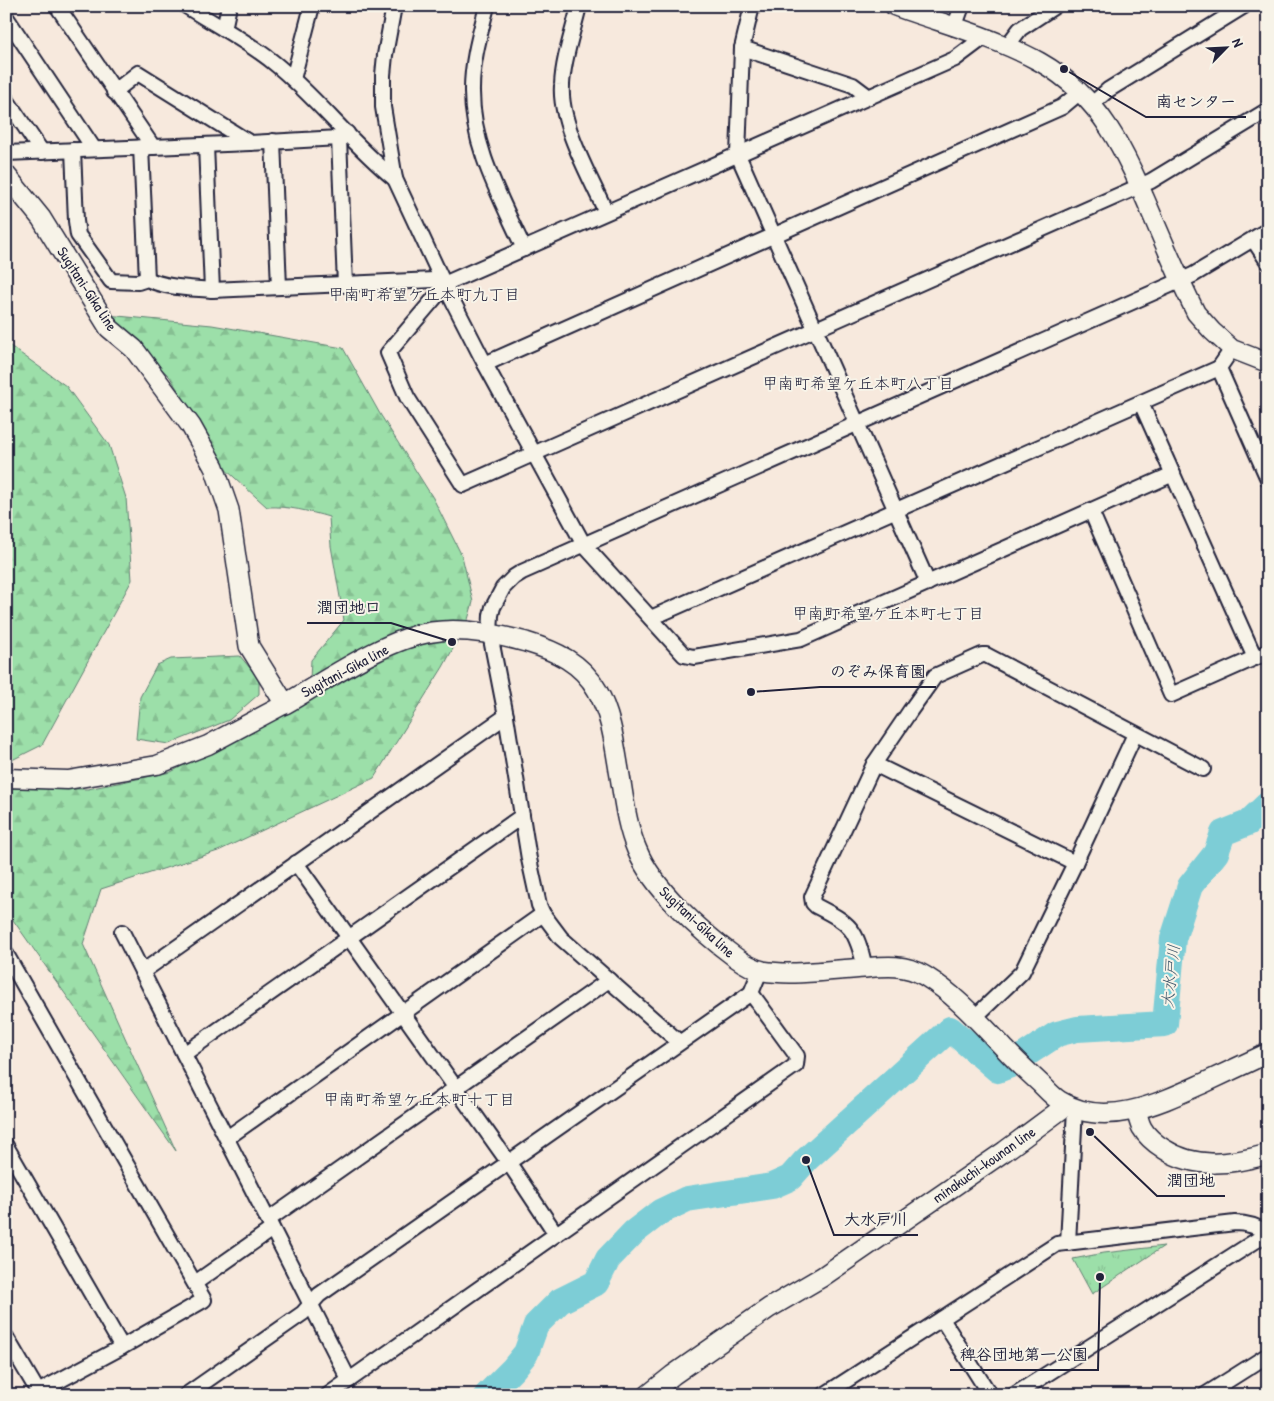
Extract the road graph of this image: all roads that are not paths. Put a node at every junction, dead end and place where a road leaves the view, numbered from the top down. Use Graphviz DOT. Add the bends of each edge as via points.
graph roads {
  1 [pos="57,6"];
  2 [pos="186,6"];
  3 [pos="229,6"];
  4 [pos="312,6"];
  5 [pos="394,6"];
  6 [pos="486,6"];
  7 [pos="579,6"];
  8 [pos="752,6"];
  9 [pos="894,6"];
  10 [pos="962,6"];
  11 [pos="1055,6"];
  12 [pos="1244,6"];
  13 [pos="6,17"];
  14 [pos="954,28"];
  15 [pos="224,29"];
  16 [pos="983,38"];
  17 [pos="1006,46"];
  18 [pos="742,48"];
  19 [pos="293,79"];
  20 [pos="114,92"];
  21 [pos="869,97"];
  22 [pos="1086,98"];
  23 [pos="6,99"];
  24 [pos="1268,110"];
  25 [pos="343,136"];
  26 [pos="273,141"];
  27 [pos="250,143"];
  28 [pos="206,145"];
  29 [pos="147,147"];
  30 [pos="94,149"];
  31 [pos="73,150"];
  32 [pos="42,152"];
  33 [pos="6,153"];
  34 [pos="738,155"];
  35 [pos="6,175"];
  36 [pos="395,179"];
  37 [pos="1140,186"];
  38 [pos="606,212"];
  39 [pos="1268,230"];
  40 [pos="774,236"];
  41 [pos="1253,239"];
  42 [pos="524,249"];
  43 [pos="1268,262"];
  44 [pos="146,279"];
  45 [pos="1180,280"];
  46 [pos="444,284"];
  47 [pos="346,285"];
  48 [pos="279,287"];
  49 [pos="212,290"];
  50 [pos="815,329"];
  51 [pos="1232,348"];
  52 [pos="1268,363"];
  53 [pos="485,364"];
  54 [pos="1219,368"];
  55 [pos="1141,403"];
  56 [pos="856,423"];
  57 [pos="534,454"];
  58 [pos="1262,454"];
  59 [pos="1173,474"];
  60 [pos="1268,479"];
  61 [pos="895,510"];
  62 [pos="1091,511"];
  63 [pos="584,545"];
  64 [pos="928,583"];
  65 [pos="651,618"];
  66 [pos="490,634"];
  67 [pos="1268,652"];
  68 [pos="1254,658"];
  69 [pos="284,704"];
  70 [pos="506,716"];
  71 [pos="1135,734"];
  72 [pos="874,764"];
  73 [pos="1203,770"];
  74 [pos="6,778"];
  75 [pos="522,816"];
  76 [pos="296,863"];
  77 [pos="1075,863"];
  78 [pos="544,914"];
  79 [pos="122,932"];
  80 [pos="349,937"];
  81 [pos="6,954"];
  82 [pos="864,968"];
  83 [pos="760,970"];
  84 [pos="142,972"];
  85 [pos="609,980"];
  86 [pos="751,993"];
  87 [pos="402,1013"];
  88 [pos="975,1017"];
  89 [pos="679,1042"];
  90 [pos="184,1054"];
  91 [pos="1268,1054"];
  92 [pos="456,1088"];
  93 [pos="1071,1106"];
  94 [pos="1136,1110"];
  95 [pos="227,1138"];
  96 [pos="7,1149"];
  97 [pos="1268,1154"];
  98 [pos="509,1163"];
  99 [pos="270,1224"];
  100 [pos="1268,1233"];
  101 [pos="556,1234"];
  102 [pos="1068,1243"];
  103 [pos="195,1283"];
  104 [pos="311,1304"];
  105 [pos="942,1319"];
  106 [pos="6,1336"];
  107 [pos="122,1348"];
  108 [pos="1268,1355"];
  109 [pos="349,1380"];
  110 [pos="39,1394"];
  111 [pos="186,1395"];
  112 [pos="328,1395"];
  113 [pos="648,1395"];
  114 [pos="824,1395"];
  115 [pos="990,1395"];
  116 [pos="1014,1395"];
  117 [pos="1205,1395"];
  1 -- 20 [label="street"];
  2 -- 15 [label="street"];
  3 -- 15 [label="street"];
  4 -- 19 [label="street"];
  5 -- 36 [label="street" via="385,55 383,107"];
  6 -- 42 [label="street" via="473,72 474,122 487,167"];
  7 -- 38 [label="street" via="564,70 562,99 569,130"];
  8 -- 18 [label="street"];
  9 -- 14 [label="street"];
  10 -- 14 [label="street"];
  11 -- 17 [label="street" via="1020,29"];
  12 -- 22 [label="street" via="1108,90"];
  13 -- 30 [label="street"];
  14 -- 16 [label="street"];
  15 -- 19 [label="street"];
  16 -- 17 [label="street"];
  16 -- 21 [label="street" via="955,59"];
  17 -- 22 [label="street" via="1041,63"];
  18 -- 21 [label="street" via="853,85"];
  18 -- 34 [label="street"];
  19 -- 25 [label="street"];
  20 -- 27 [label="street" via="138,74"];
  20 -- 29 [label="street"];
  21 -- 34 [label="street"];
  22 -- 37 [label="street" via="1122,149"];
  22 -- 40 [label="street"];
  23 -- 32 [label="street"];
  24 -- 37 [label="street"];
  25 -- 26 [label="street"];
  25 -- 36 [label="street"];
  25 -- 47 [label="street"];
  26 -- 27 [label="street"];
  26 -- 48 [label="street"];
  27 -- 28 [label="street"];
  28 -- 29 [label="street"];
  28 -- 49 [label="street"];
  29 -- 30 [label="street"];
  29 -- 44 [label="street"];
  30 -- 31 [label="street"];
  31 -- 32 [label="street"];
  31 -- 44 [label="street" via="78,235 111,281 138,282"];
  32 -- 33 [label="street"];
  34 -- 38 [label="street"];
  34 -- 40 [label="street"];
  35 -- 69 [label="main road, Sugitani-Gika line" via="42,218 109,328 134,349 191,426 214,468 230,510 249,646"];
  36 -- 46 [label="street"];
  37 -- 45 [label="street"];
  37 -- 50 [label="street"];
  38 -- 42 [label="street"];
  39 -- 41 [label="street"];
  40 -- 50 [label="street"];
  40 -- 53 [label="street"];
  41 -- 43 [label="street"];
  41 -- 45 [label="street"];
  42 -- 46 [label="street"];
  44 -- 49 [label="street"];
  45 -- 51 [label="street" via="1196,313"];
  45 -- 56 [label="street"];
  46 -- 47 [label="street" via="434,280"];
  46 -- 53 [label="street"];
  46 -- 57 [label="street" via="388,353 407,397 463,485"];
  47 -- 48 [label="street"];
  48 -- 49 [label="street"];
  50 -- 56 [label="street"];
  50 -- 57 [label="street"];
  51 -- 52 [label="street"];
  51 -- 54 [label="street"];
  53 -- 57 [label="street"];
  54 -- 55 [label="street"];
  54 -- 58 [label="street"];
  55 -- 59 [label="street"];
  55 -- 61 [label="street"];
  56 -- 61 [label="street"];
  56 -- 63 [label="street"];
  57 -- 63 [label="street"];
  58 -- 60 [label="street"];
  59 -- 62 [label="street"];
  59 -- 68 [label="street"];
  61 -- 64 [label="street"];
  61 -- 65 [label="street"];
  62 -- 64 [label="street"];
  62 -- 68 [label="street" via="1172,696"];
  63 -- 65 [label="street"];
  63 -- 66 [label="street" via="514,577 503,588 493,607"];
  64 -- 65 [label="street" via="802,639 694,657 684,655"];
  66 -- 69 [label="main road, Sugitani-Gika line" via="434,631 411,637 350,666"];
  66 -- 70 [label="street"];
  66 -- 83 [label="main road, Sugitani-Gika line" via="545,648 575,663 586,673 599,693 611,728 628,823 637,851 654,881 708,935 737,959"];
  67 -- 68 [label="street"];
  69 -- 74 [label="street" via="208,745 157,765 68,780"];
  70 -- 75 [label="street"];
  70 -- 76 [label="street"];
  71 -- 72 [label="street" via="982,655 935,676"];
  71 -- 73 [label="street"];
  71 -- 77 [label="street"];
  72 -- 77 [label="street"];
  72 -- 82 [label="street" via="812,896 816,906 843,920 852,930 860,946"];
  75 -- 78 [label="street" via="535,891"];
  75 -- 80 [label="street"];
  76 -- 80 [label="street"];
  76 -- 84 [label="street"];
  77 -- 88 [label="street" via="1022,972"];
  78 -- 85 [label="street" via="561,938"];
  78 -- 87 [label="street"];
  79 -- 84 [label="street"];
  80 -- 87 [label="street"];
  80 -- 90 [label="street"];
  81 -- 103 [label="street"];
  82 -- 83 [label="main road, Sugitani-Gika line"];
  82 -- 88 [label="main road, Sugitani-Gika line" via="906,967 922,974"];
  83 -- 86 [label="street"];
  84 -- 90 [label="street"];
  85 -- 89 [label="street"];
  85 -- 92 [label="street"];
  86 -- 89 [label="street"];
  86 -- 101 [label="street" via="797,1056 796,1065"];
  87 -- 92 [label="street"];
  87 -- 95 [label="street"];
  88 -- 93 [label="main road, Sugitani-Gika line" via="1054,1097"];
  89 -- 98 [label="street"];
  90 -- 95 [label="street"];
  91 -- 94 [label="main road"];
  92 -- 98 [label="street"];
  92 -- 99 [label="street"];
  93 -- 94 [label="main road" via="1096,1113"];
  93 -- 102 [label="street"];
  93 -- 113 [label="main road, minakuchi-kounan line" via="822,1276 769,1308"];
  94 -- 97 [label="main road" via="1142,1129 1154,1143 1182,1159 1215,1164"];
  95 -- 99 [label="street"];
  96 -- 107 [label="street"];
  98 -- 101 [label="street"];
  98 -- 104 [label="street" via="333,1285"];
  99 -- 103 [label="street"];
  99 -- 104 [label="street"];
  100 -- 102 [label="street" via="1249,1224 1235,1222"];
  100 -- 116 [label="street"];
  101 -- 109 [label="street"];
  102 -- 105 [label="street" via="1057,1244"];
  103 -- 107 [label="street" via="204,1300"];
  104 -- 109 [label="street"];
  104 -- 111 [label="street" via="303,1313"];
  105 -- 114 [label="street"];
  105 -- 115 [label="street"];
  106 -- 110 [label="street"];
  107 -- 110 [label="street"];
  108 -- 117 [label="street"];
  109 -- 112 [label="street"];
}
